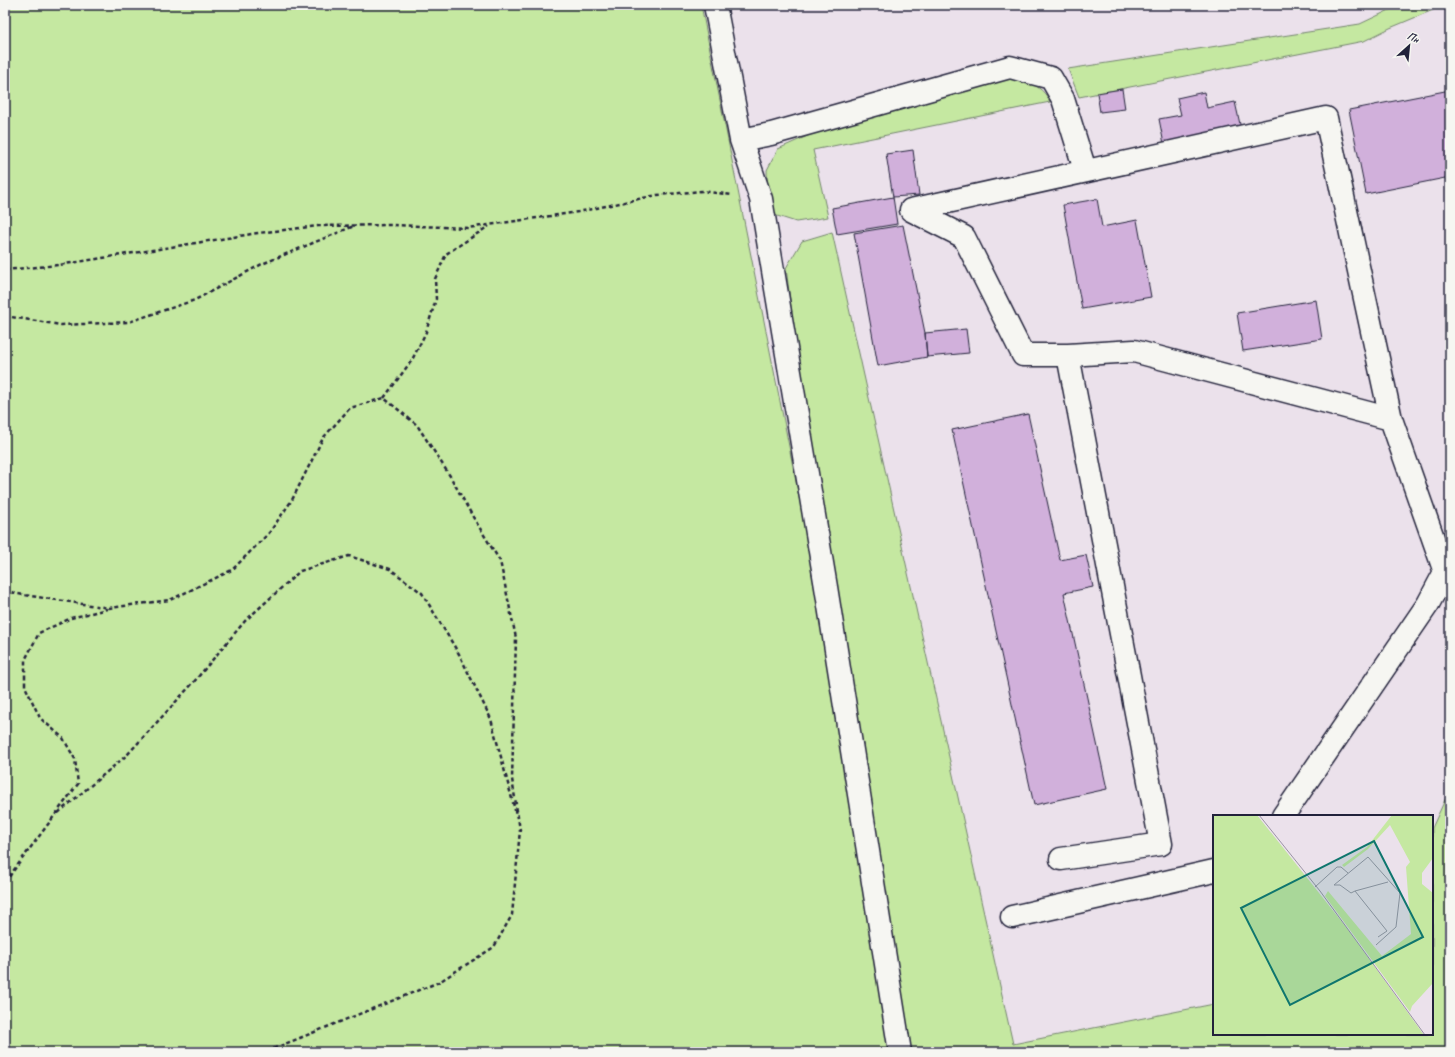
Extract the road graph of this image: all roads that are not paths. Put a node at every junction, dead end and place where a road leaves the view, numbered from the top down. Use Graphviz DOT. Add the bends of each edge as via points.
graph roads {
  1 [pos="715,5"];
  2 [pos="741,140"];
  3 [pos="1084,170"];
  4 [pos="1068,355"];
  5 [pos="1391,419"];
  6 [pos="1284,815"];
  7 [pos="1061,859"];
  8 [pos="1213,871"];
  9 [pos="1012,917"];
  10 [pos="900,1052"];
  1 -- 2 [label="street"];
  2 -- 3 [label="street" via="771,134 1010,67 1051,78 1063,99"];
  2 -- 10 [label="street" via="761,199"];
  3 -- 4 [label="street" via="911,210 964,237 1023,355"];
  3 -- 5 [label="street" via="1326,118"];
  4 -- 5 [label="street" via="1134,351"];
  4 -- 7 [label="street" via="1161,844"];
  5 -- 6 [label="street" via="1445,572 1428,604"];
  8 -- 9 [label="street"];
}
